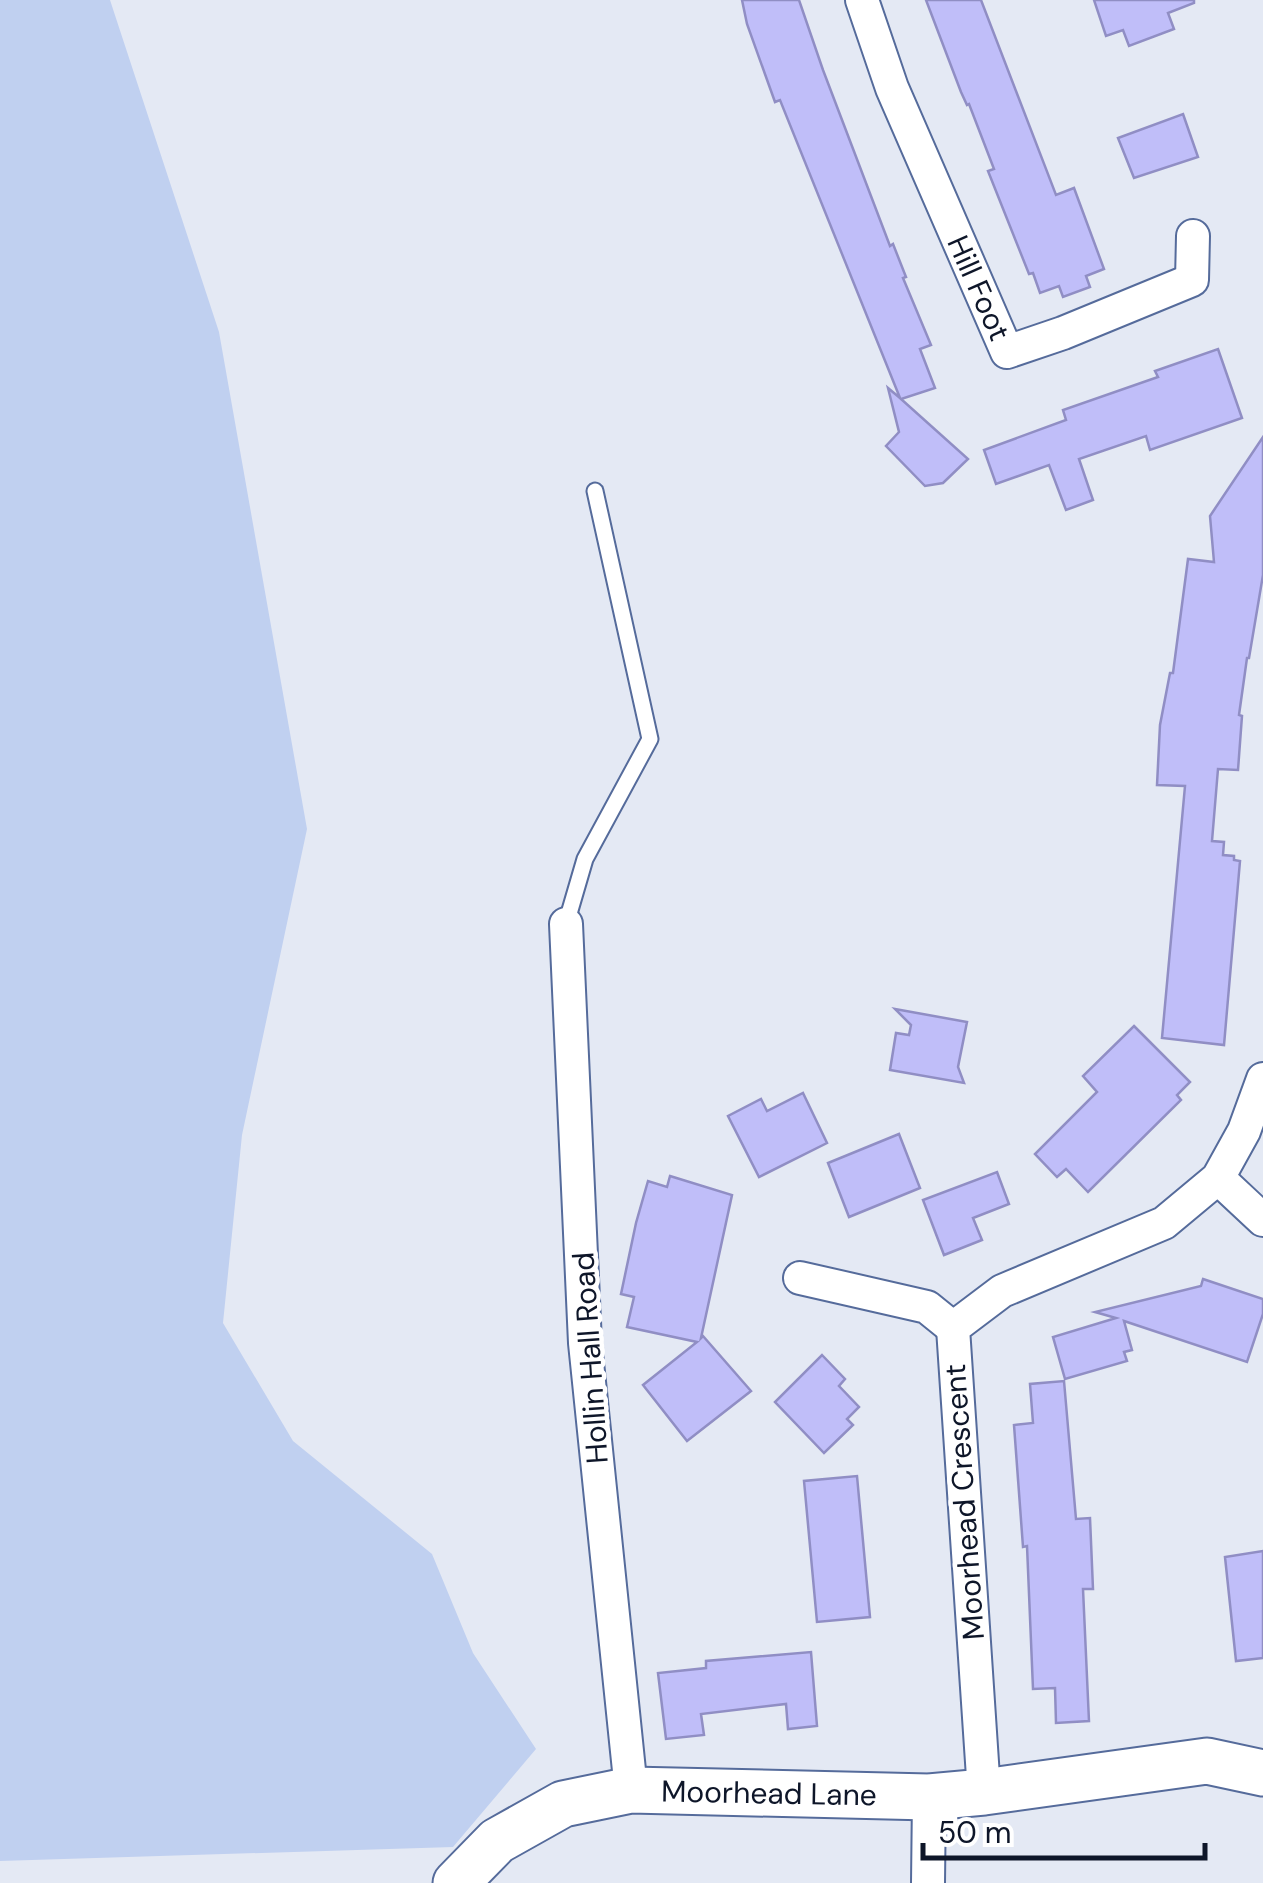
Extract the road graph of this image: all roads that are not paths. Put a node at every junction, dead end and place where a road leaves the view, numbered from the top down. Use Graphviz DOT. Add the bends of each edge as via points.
graph roads {
  1 [pos="862,0"];
  2 [pos="1192,236"];
  3 [pos="594,491"];
  4 [pos="566,924"];
  5 [pos="1263,1079"];
  6 [pos="1218,1178"];
  7 [pos="1263,1220"];
  8 [pos="800,1278"];
  9 [pos="952,1328"];
  10 [pos="1263,1773"];
  11 [pos="630,1790"];
  12 [pos="984,1792"];
  13 [pos="929,1797"];
  14 [pos="456,1883"];
  15 [pos="928,1883"];
  1 -- 2 [label="street, Hill Foot" via="892,88 1007,352 1192,280"];
  3 -- 4 [label="lane" via="650,740 585,859"];
  4 -- 11 [label="street, Hollin Hall Road" via="585,1343"];
  5 -- 6 [label="street, Moorhead Crescent"];
  6 -- 7 [label="street"];
  6 -- 9 [label="street, Moorhead Crescent" via="1164,1223 1002,1291"];
  8 -- 9 [label="street" via="927,1307"];
  9 -- 12 [label="street, Moorhead Crescent"];
  10 -- 12 [label="street, Moorhead Lane" via="1207,1761"];
  11 -- 13 [label="street, Moorhead Lane"];
  11 -- 14 [label="street, Moorhead Lane" via="563,1804 497,1841"];
  12 -- 13 [label="street, Moorhead Lane"];
  13 -- 15 [label="street"];
}
